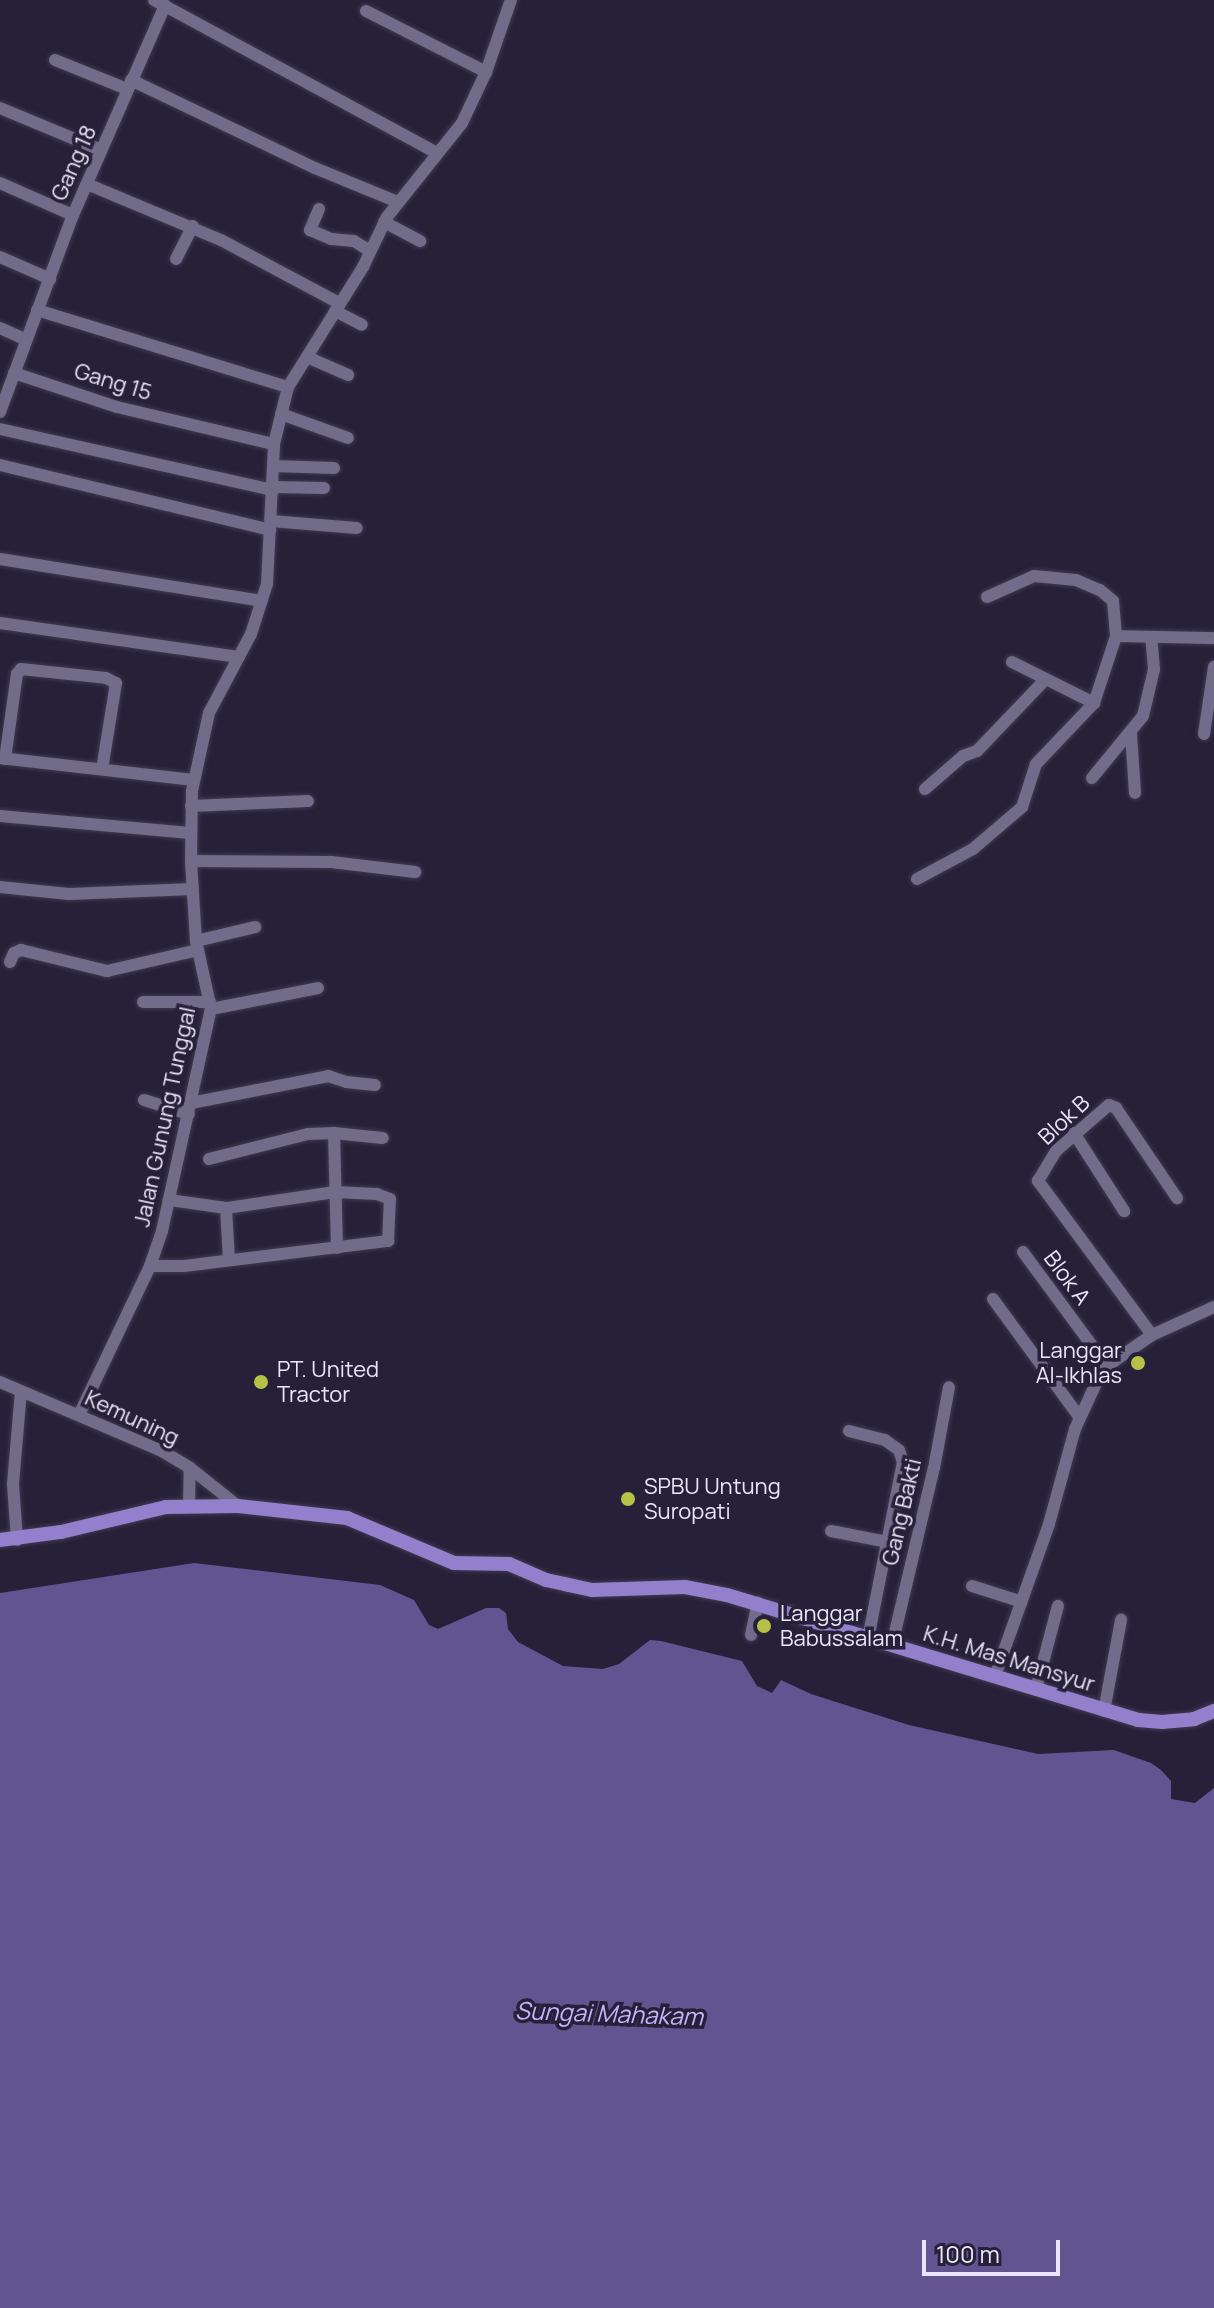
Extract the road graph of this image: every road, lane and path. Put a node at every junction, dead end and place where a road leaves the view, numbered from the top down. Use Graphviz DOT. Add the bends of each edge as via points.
graph roads {
  1 [pos="511,0"];
  2 [pos="160,3"];
  3 [pos="366,11"];
  4 [pos="55,60"];
  5 [pos="486,72"];
  6 [pos="129,84"];
  7 [pos="0,108"];
  8 [pos="101,150"];
  9 [pos="437,153"];
  10 [pos="0,183"];
  11 [pos="87,184"];
  12 [pos="398,202"];
  13 [pos="319,209"];
  14 [pos="73,215"];
  15 [pos="384,222"];
  16 [pos="193,226"];
  17 [pos="420,241"];
  18 [pos="370,251"];
  19 [pos="0,257"];
  20 [pos="176,259"];
  21 [pos="50,279"];
  22 [pos="337,307"];
  23 [pos="37,310"];
  24 [pos="362,325"];
  25 [pos="0,328"];
  26 [pos="25,339"];
  27 [pos="307,357"];
  28 [pos="14,373"];
  29 [pos="348,375"];
  30 [pos="288,387"];
  31 [pos="1,408"];
  32 [pos="281,414"];
  33 [pos="0,429"];
  34 [pos="348,438"];
  35 [pos="274,444"];
  36 [pos="0,465"];
  37 [pos="273,466"];
  38 [pos="334,468"];
  39 [pos="273,488"];
  40 [pos="324,488"];
  41 [pos="270,525"];
  42 [pos="357,528"];
  43 [pos="0,559"];
  44 [pos="987,597"];
  45 [pos="262,601"];
  46 [pos="0,623"];
  47 [pos="1116,636"];
  48 [pos="1151,637"];
  49 [pos="1214,638"];
  50 [pos="239,657"];
  51 [pos="1012,662"];
  52 [pos="1214,667"];
  53 [pos="1044,681"];
  54 [pos="1094,703"];
  55 [pos="1131,734"];
  56 [pos="1204,734"];
  57 [pos="2,759"];
  58 [pos="102,769"];
  59 [pos="1092,778"];
  60 [pos="194,780"];
  61 [pos="925,789"];
  62 [pos="1135,793"];
  63 [pos="308,801"];
  64 [pos="191,806"];
  65 [pos="0,816"];
  66 [pos="190,833"];
  67 [pos="191,861"];
  68 [pos="415,872"];
  69 [pos="917,879"];
  70 [pos="0,887"];
  71 [pos="193,889"];
  72 [pos="255,927"];
  73 [pos="197,946"];
  74 [pos="9,963"];
  75 [pos="318,988"];
  76 [pos="143,1002"];
  77 [pos="211,1006"];
  78 [pos="375,1085"];
  79 [pos="144,1100"];
  80 [pos="190,1108"];
  81 [pos="334,1133"];
  82 [pos="1074,1133"];
  83 [pos="383,1138"];
  84 [pos="209,1159"];
  85 [pos="335,1192"];
  86 [pos="1177,1198"];
  87 [pos="169,1200"];
  88 [pos="226,1208"];
  89 [pos="1124,1211"];
  90 [pos="337,1248"];
  91 [pos="1023,1252"];
  92 [pos="229,1260"];
  93 [pos="150,1266"];
  94 [pos="993,1299"];
  95 [pos="1214,1307"];
  96 [pos="1152,1335"];
  97 [pos="1107,1366"];
  98 [pos="0,1382"];
  99 [pos="949,1387"];
  100 [pos="21,1391"];
  101 [pos="79,1415"];
  102 [pos="1080,1418"];
  103 [pos="849,1431"];
  104 [pos="190,1468"];
  105 [pos="238,1506"];
  106 [pos="189,1507"];
  107 [pos="831,1531"];
  108 [pos="0,1540"];
  109 [pos="17,1540"];
  110 [pos="887,1542"];
  111 [pos="972,1586"];
  112 [pos="1022,1602"];
  113 [pos="758,1603"];
  114 [pos="1058,1606"];
  115 [pos="1121,1620"];
  116 [pos="751,1635"];
  117 [pos="868,1638"];
  118 [pos="892,1645"];
  119 [pos="995,1676"];
  120 [pos="1036,1689"];
  121 [pos="1104,1711"];
  122 [pos="1214,1711"];
  1 -- 5 [label="street, Jalan Gunung Tunggal"];
  2 -- 6 [label="street, Gang 18"];
  2 -- 9 [label="street"];
  3 -- 5 [label="street"];
  4 -- 6 [label="street"];
  5 -- 9 [label="street, Jalan Gunung Tunggal" via="462,123"];
  6 -- 8 [label="street, Gang 18"];
  6 -- 12 [label="street"];
  7 -- 8 [label="street"];
  8 -- 11 [label="street, Gang 18"];
  9 -- 12 [label="street, Jalan Gunung Tunggal"];
  10 -- 14 [label="street"];
  11 -- 14 [label="street, Gang 18"];
  11 -- 16 [label="street"];
  12 -- 15 [label="street, Jalan Gunung Tunggal"];
  13 -- 18 [label="street" via="310,225 314,233 354,241"];
  14 -- 21 [label="street, Gang 18"];
  15 -- 17 [label="street"];
  15 -- 18 [label="street, Jalan Gunung Tunggal"];
  16 -- 20 [label="street"];
  16 -- 22 [label="street"];
  18 -- 22 [label="street, Jalan Gunung Tunggal"];
  19 -- 21 [label="street"];
  21 -- 23 [label="street, Gang 18"];
  22 -- 24 [label="street"];
  22 -- 27 [label="street, Jalan Gunung Tunggal"];
  23 -- 26 [label="street, Gang 18"];
  23 -- 30 [label="street"];
  25 -- 26 [label="street"];
  26 -- 28 [label="street, Gang 18"];
  27 -- 29 [label="street"];
  27 -- 30 [label="street, Jalan Gunung Tunggal"];
  28 -- 31 [label="street, Gang 18"];
  28 -- 35 [label="street, Gang 15" via="117,407"];
  30 -- 32 [label="street, Jalan Gunung Tunggal"];
  32 -- 34 [label="street"];
  32 -- 35 [label="street, Jalan Gunung Tunggal"];
  33 -- 39 [label="street"];
  35 -- 37 [label="street, Jalan Gunung Tunggal"];
  36 -- 41 [label="street"];
  37 -- 38 [label="street"];
  37 -- 39 [label="street, Jalan Gunung Tunggal"];
  39 -- 40 [label="street"];
  39 -- 41 [label="street, Jalan Gunung Tunggal"];
  41 -- 42 [label="street"];
  41 -- 45 [label="street, Jalan Gunung Tunggal"];
  43 -- 45 [label="street"];
  44 -- 47 [label="street" via="1034,576 1076,580 1113,601"];
  45 -- 50 [label="street, Jalan Gunung Tunggal"];
  46 -- 50 [label="street"];
  47 -- 48 [label="street"];
  47 -- 54 [label="street"];
  48 -- 49 [label="street"];
  48 -- 55 [label="street" via="1149,702"];
  50 -- 60 [label="street, Jalan Gunung Tunggal" via="209,713"];
  51 -- 53 [label="street"];
  52 -- 56 [label="street"];
  53 -- 54 [label="street"];
  53 -- 61 [label="street" via="977,751 963,756"];
  54 -- 69 [label="street" via="1036,764 1025,802 1014,816 947,866"];
  55 -- 59 [label="street"];
  55 -- 62 [label="street"];
  57 -- 58 [label="street"];
  57 -- 58 [label="street" via="21,669 116,683"];
  58 -- 60 [label="street"];
  60 -- 64 [label="street, Jalan Gunung Tunggal"];
  63 -- 64 [label="street"];
  64 -- 66 [label="street, Jalan Gunung Tunggal"];
  65 -- 66 [label="street"];
  66 -- 67 [label="street, Jalan Gunung Tunggal"];
  67 -- 68 [label="street" via="331,862"];
  67 -- 71 [label="street, Jalan Gunung Tunggal"];
  70 -- 71 [label="street" via="69,894"];
  71 -- 73 [label="street, Jalan Gunung Tunggal"];
  72 -- 73 [label="street"];
  73 -- 74 [label="street" via="107,971 21,950"];
  73 -- 77 [label="street, Jalan Gunung Tunggal"];
  75 -- 77 [label="street"];
  76 -- 77 [label="street"];
  77 -- 80 [label="street, Jalan Gunung Tunggal"];
  78 -- 80 [label="street" via="328,1076"];
  79 -- 80 [label="street"];
  80 -- 87 [label="street, Jalan Gunung Tunggal"];
  81 -- 83 [label="street"];
  81 -- 84 [label="street" via="308,1134"];
  81 -- 85 [label="street"];
  82 -- 86 [label="street, Blok B" via="1109,1105 1116,1108"];
  82 -- 89 [label="street"];
  82 -- 96 [label="street, Blok B" via="1039,1176 1039,1186"];
  85 -- 88 [label="street"];
  85 -- 90 [label="street"];
  85 -- 90 [label="street" via="390,1199 388,1241"];
  87 -- 88 [label="street"];
  87 -- 93 [label="street, Jalan Gunung Tunggal"];
  88 -- 92 [label="street"];
  90 -- 92 [label="street"];
  91 -- 97 [label="street, Blok A"];
  92 -- 93 [label="street"];
  93 -- 101 [label="street, Jalan Gunung Tunggal"];
  94 -- 102 [label="street"];
  95 -- 96 [label="street"];
  96 -- 97 [label="street"];
  97 -- 102 [label="street"];
  98 -- 100 [label="street, Kemuning"];
  99 -- 118 [label="street, Gang Bakti"];
  100 -- 101 [label="street, Kemuning"];
  100 -- 109 [label="street" via="13,1484"];
  101 -- 104 [label="street, Kemuning"];
  102 -- 112 [label="street"];
  103 -- 110 [label="street" via="885,1440 899,1450 903,1462"];
  104 -- 105 [label="street, Kemuning"];
  104 -- 106 [label="street"];
  105 -- 106 [label="main road, K.H. Mas Mansyur"];
  105 -- 113 [label="main road, K.H. Mas Mansyur" via="347,1518 454,1563 509,1564 546,1580 592,1590 685,1587"];
  106 -- 109 [label="main road, K.H. Mas Mansyur" via="139,1512"];
  107 -- 110 [label="street"];
  108 -- 109 [label="main road, K.H. Mas Mansyur"];
  110 -- 117 [label="street"];
  111 -- 112 [label="street"];
  112 -- 119 [label="street"];
  113 -- 116 [label="street"];
  113 -- 117 [label="main road, K.H. Mas Mansyur"];
  114 -- 120 [label="street"];
  115 -- 121 [label="street"];
  117 -- 118 [label="main road, K.H. Mas Mansyur"];
  118 -- 119 [label="main road, K.H. Mas Mansyur"];
  119 -- 120 [label="main road, K.H. Mas Mansyur"];
  120 -- 121 [label="main road, K.H. Mas Mansyur"];
  121 -- 122 [label="main road, K.H. Mas Mansyur" via="1162,1722"];
}
